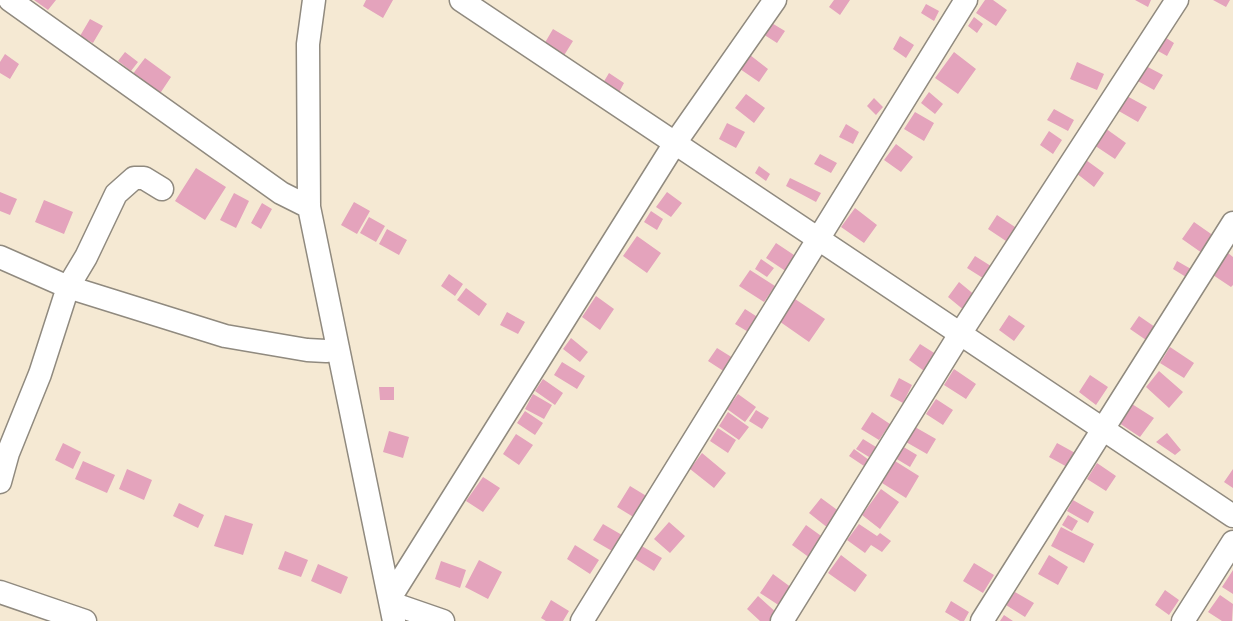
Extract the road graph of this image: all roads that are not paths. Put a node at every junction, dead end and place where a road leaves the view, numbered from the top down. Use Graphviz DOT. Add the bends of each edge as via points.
graph roads {
  1 [pos="10,0"];
  2 [pos="314,0"];
  3 [pos="461,0"];
  4 [pos="775,0"];
  5 [pos="966,0"];
  6 [pos="1177,0"];
  7 [pos="675,144"];
  8 [pos="162,189"];
  9 [pos="309,207"];
  10 [pos="1233,223"];
  11 [pos="817,238"];
  12 [pos="0,257"];
  13 [pos="68,287"];
  14 [pos="960,333"];
  15 [pos="338,348"];
  16 [pos="1103,429"];
  17 [pos="0,482"];
  18 [pos="1233,516"];
  19 [pos="1233,542"];
  20 [pos="0,592"];
  21 [pos="392,607"];
  22 [pos="86,621"];
  23 [pos="443,621"];
  24 [pos="582,621"];
  25 [pos="782,621"];
  26 [pos="982,621"];
  27 [pos="1183,621"];
  1 -- 9 [label="street" via="280,193"];
  2 -- 9 [label="street" via="308,44"];
  3 -- 7 [label="street"];
  4 -- 7 [label="street"];
  5 -- 11 [label="street"];
  6 -- 14 [label="street"];
  7 -- 11 [label="street"];
  7 -- 21 [label="street"];
  8 -- 13 [label="street" via="144,178 134,178 116,194"];
  9 -- 15 [label="street"];
  10 -- 16 [label="street"];
  11 -- 14 [label="street"];
  11 -- 24 [label="street"];
  12 -- 13 [label="street"];
  13 -- 15 [label="street" via="225,336 307,350"];
  13 -- 17 [label="street"];
  14 -- 16 [label="street"];
  14 -- 25 [label="street"];
  15 -- 21 [label="street"];
  16 -- 18 [label="street"];
  16 -- 26 [label="street"];
  19 -- 27 [label="street"];
  20 -- 22 [label="street"];
  21 -- 23 [label="street"];
}
